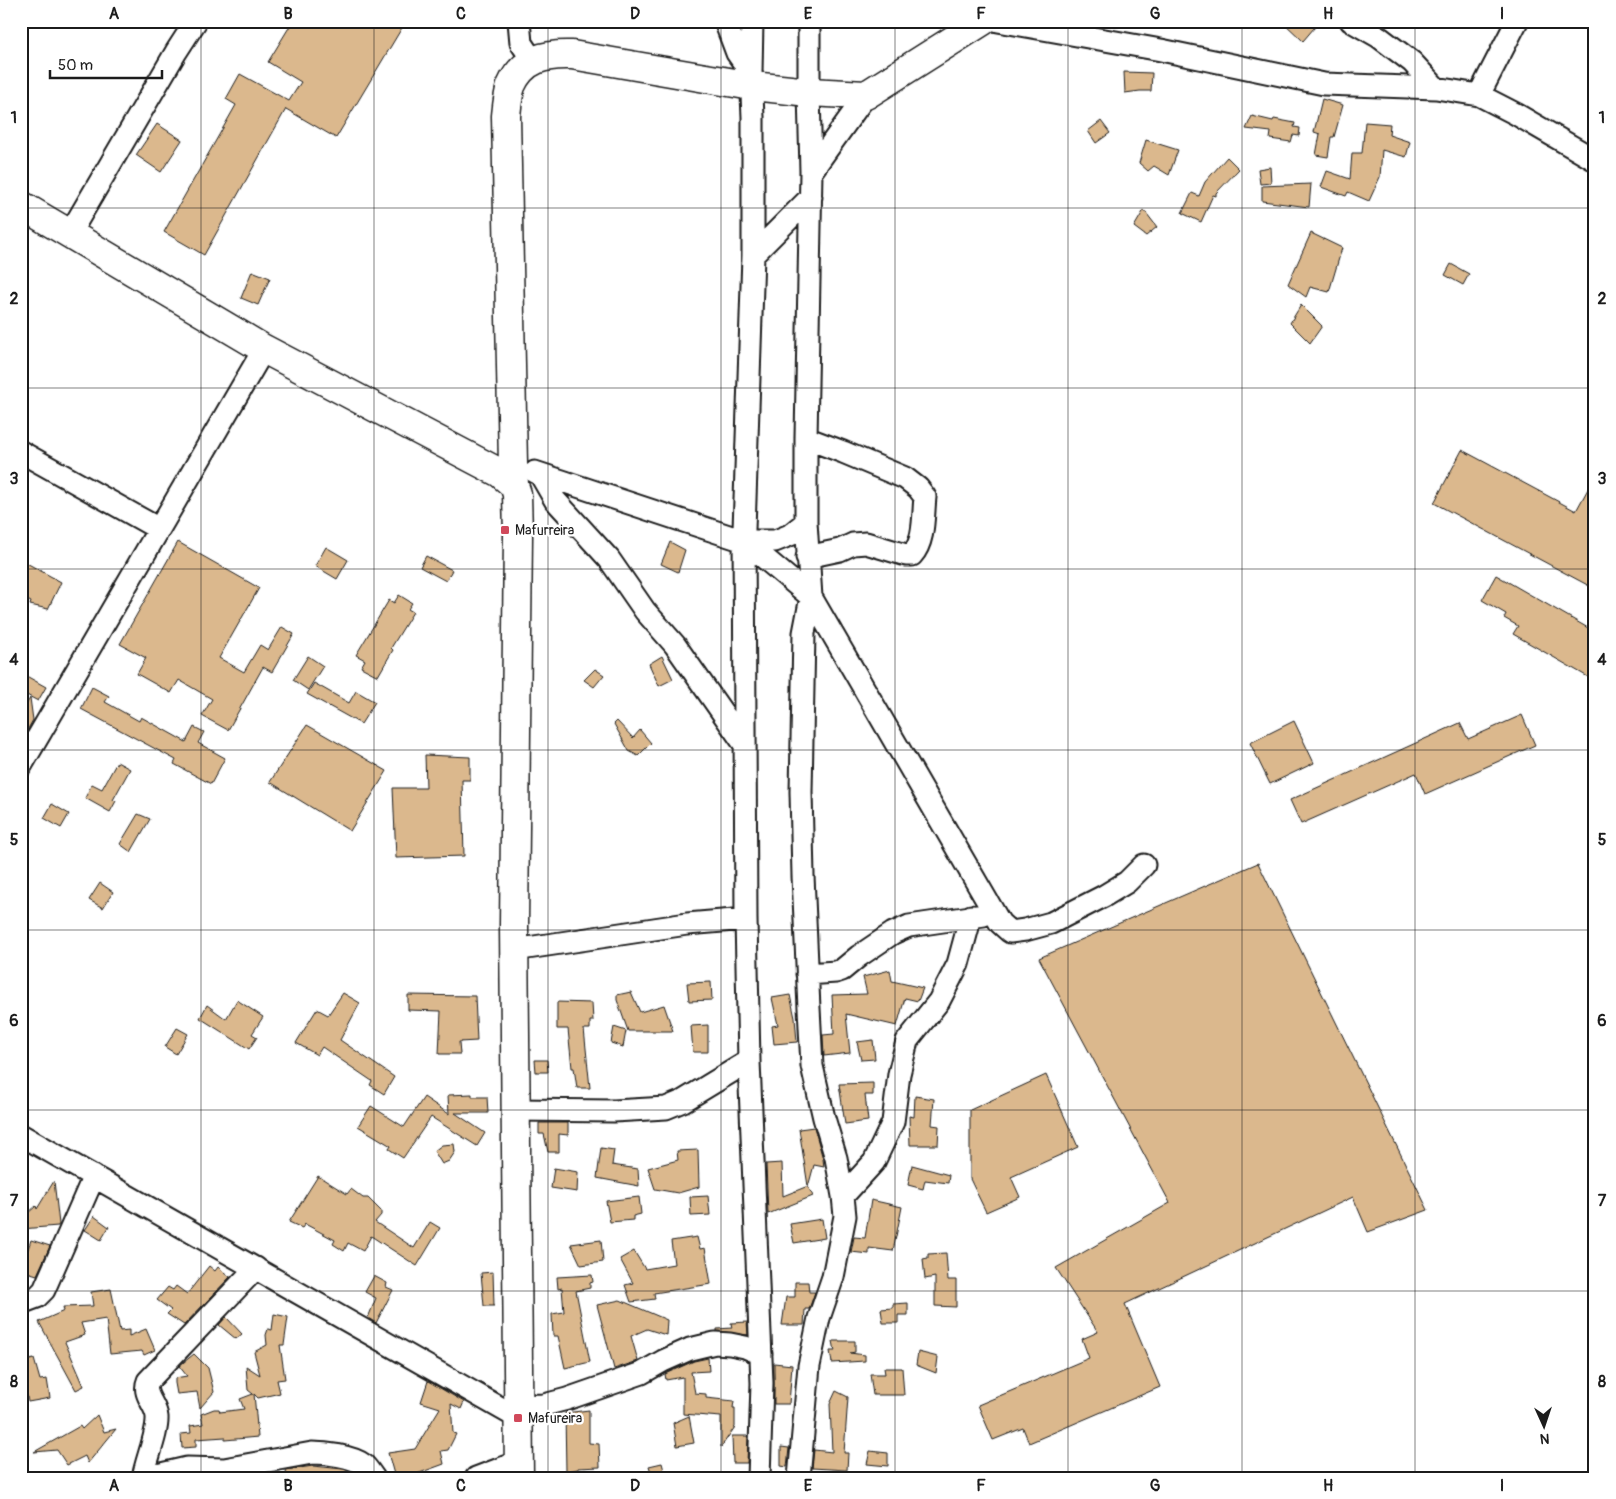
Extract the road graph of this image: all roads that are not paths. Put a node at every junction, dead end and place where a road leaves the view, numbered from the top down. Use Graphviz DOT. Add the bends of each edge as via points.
graph roads {
  1 [pos="196,21"];
  2 [pos="725,21"];
  3 [pos="752,21"];
  4 [pos="809,21"];
  5 [pos="983,21"];
  6 [pos="998,21"];
  7 [pos="1351,21"];
  8 [pos="1517,21"];
  9 [pos="515,24"];
  10 [pos="533,61"];
  11 [pos="752,80"];
  12 [pos="1436,88"];
  13 [pos="809,92"];
  14 [pos="866,95"];
  15 [pos="1479,95"];
  16 [pos="1595,160"];
  17 [pos="811,172"];
  18 [pos="811,197"];
  19 [pos="21,205"];
  20 [pos="70,233"];
  21 [pos="753,255"];
  22 [pos="264,348"];
  23 [pos="806,438"];
  24 [pos="21,452"];
  25 [pos="540,474"];
  26 [pos="514,475"];
  27 [pos="806,522"];
  28 [pos="158,530"];
  29 [pos="744,541"];
  30 [pos="808,557"];
  31 [pos="811,597"];
  32 [pos="745,745"];
  33 [pos="21,766"];
  34 [pos="1144,865"];
  35 [pos="994,913"];
  36 [pos="971,916"];
  37 [pos="746,919"];
  38 [pos="514,950"];
  39 [pos="807,974"];
  40 [pos="750,1061"];
  41 [pos="516,1110"];
  42 [pos="21,1135"];
  43 [pos="94,1176"];
  44 [pos="843,1196"];
  45 [pos="256,1268"];
  46 [pos="21,1303"];
  47 [pos="761,1354"];
  48 [pos="518,1412"];
  49 [pos="519,1470"];
  50 [pos="225,1474"];
  51 [pos="144,1478"];
  52 [pos="374,1478"];
  53 [pos="476,1478"];
  54 [pos="759,1478"];
  55 [pos="799,1478"];
  1 -- 20 [label="street"];
  2 -- 11 [label="street"];
  3 -- 11 [label="street"];
  4 -- 13 [label="street"];
  5 -- 14 [label="main road"];
  6 -- 12 [label="street" via="1324,84"];
  7 -- 12 [label="street" via="1412,62"];
  8 -- 15 [label="street"];
  9 -- 10 [label="street" via="521,43"];
  10 -- 11 [label="main road" via="542,56 572,55"];
  10 -- 26 [label="main road" via="524,67 511,86 506,116"];
  11 -- 13 [label="main road"];
  11 -- 21 [label="street"];
  12 -- 15 [label="street"];
  13 -- 14 [label="main road"];
  13 -- 17 [label="street"];
  14 -- 17 [label="street"];
  15 -- 16 [label="street"];
  17 -- 18 [label="street"];
  18 -- 21 [label="street"];
  18 -- 23 [label="street"];
  19 -- 20 [label="main road"];
  20 -- 22 [label="main road"];
  21 -- 29 [label="street"];
  22 -- 26 [label="main road" via="500,473"];
  22 -- 28 [label="street"];
  23 -- 27 [label="street"];
  23 -- 30 [label="street" via="905,478 925,497 921,536 918,549 912,555 866,542"];
  24 -- 28 [label="street"];
  25 -- 26 [label="street"];
  25 -- 29 [label="street"];
  25 -- 32 [label="street" via="555,500 609,559 645,610 676,645"];
  26 -- 38 [label="main road" via="518,535"];
  27 -- 29 [label="street" via="774,541"];
  27 -- 30 [label="street"];
  28 -- 33 [label="street"];
  29 -- 31 [label="street"];
  29 -- 32 [label="street"];
  30 -- 31 [label="street"];
  31 -- 35 [label="street"];
  31 -- 39 [label="street" via="804,633 801,792"];
  32 -- 37 [label="street"];
  34 -- 35 [label="street" via="1127,882 1051,923 1010,932"];
  35 -- 36 [label="street"];
  36 -- 39 [label="street" via="909,926 893,933 842,970"];
  36 -- 44 [label="street" via="958,964 939,1001 907,1041 893,1122 874,1162"];
  37 -- 38 [label="street" via="687,924"];
  37 -- 40 [label="street"];
  38 -- 41 [label="main road"];
  39 -- 44 [label="street" via="812,1066"];
  40 -- 41 [label="street" via="666,1108"];
  40 -- 47 [label="street"];
  41 -- 48 [label="main road"];
  42 -- 43 [label="street"];
  43 -- 45 [label="street"];
  43 -- 46 [label="street" via="44,1290 37,1297"];
  44 -- 55 [label="street" via="845,1216 833,1277 819,1318 809,1366"];
  45 -- 48 [label="street"];
  45 -- 51 [label="street" via="148,1381 148,1397 157,1421"];
  47 -- 48 [label="street" via="745,1347 715,1343 663,1361 642,1373"];
  47 -- 54 [label="street"];
  48 -- 49 [label="main road"];
  49 -- 53 [label="street"];
  50 -- 51 [label="street" via="186,1468"];
  50 -- 52 [label="street" via="324,1453 362,1464"];
}
